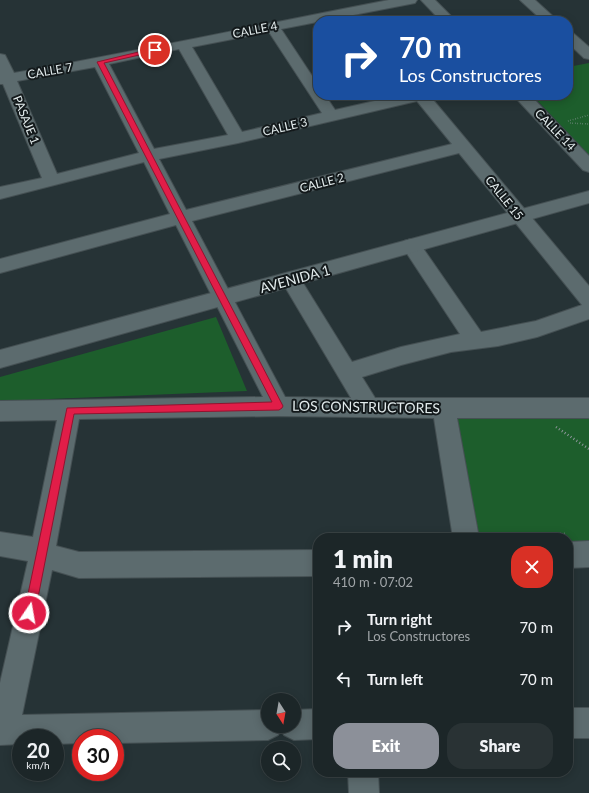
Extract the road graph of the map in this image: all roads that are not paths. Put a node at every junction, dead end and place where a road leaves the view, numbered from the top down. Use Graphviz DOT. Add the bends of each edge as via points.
graph roads {
  1 [pos="410,0"];
  2 [pos="428,0"];
  3 [pos="527,0"];
  4 [pos="355,16"];
  5 [pos="444,16"];
  6 [pos="545,16"];
  7 [pos="313,21"];
  8 [pos="272,26"];
  9 [pos="573,42"];
  10 [pos="183,44"];
  11 [pos="584,56"];
  12 [pos="0,58"];
  13 [pos="100,62"];
  14 [pos="5,79"];
  15 [pos="313,89"];
  16 [pos="321,100"];
  17 [pos="399,100"];
  18 [pos="424,100"];
  19 [pos="526,100"];
  20 [pos="331,116"];
  21 [pos="238,138"];
  22 [pos="463,147"];
  23 [pos="148,156"];
  24 [pos="589,166"];
  25 [pos="52,181"];
  26 [pos="0,193"];
  27 [pos="589,197"];
  28 [pos="520,216"];
  29 [pos="180,218"];
  30 [pos="411,246"];
  31 [pos="0,266"];
  32 [pos="291,280"];
  33 [pos="223,298"];
  34 [pos="589,300"];
  35 [pos="589,311"];
  36 [pos="475,340"];
  37 [pos="0,359"];
  38 [pos="348,372"];
  39 [pos="279,406"];
  40 [pos="369,408"];
  41 [pos="444,408"];
  42 [pos="589,408"];
  43 [pos="70,410"];
  44 [pos="0,411"];
  45 [pos="476,533"];
  46 [pos="0,544"];
  47 [pos="573,547"];
  48 [pos="589,554"];
  49 [pos="42,555"];
  50 [pos="313,563"];
  51 [pos="573,723"];
  52 [pos="589,723"];
  53 [pos="313,724"];
  54 [pos="261,725"];
  55 [pos="301,725"];
  56 [pos="2,730"];
  57 [pos="362,777"];
  58 [pos="364,793"];
  1 -- 4 [label="street, CALLE 4"];
  2 -- 5 [label="street"];
  3 -- 6 [label="street"];
  7 -- 8 [label="street, CALLE 4"];
  8 -- 10 [label="street, CALLE 4"];
  8 -- 15 [label="street"];
  9 -- 11 [label="street"];
  10 -- 13 [label="street, CALLE 4"];
  10 -- 21 [label="street"];
  12 -- 14 [label="street, PASAJE 1"];
  13 -- 14 [label="street, CALLE 7"];
  13 -- 23 [label="street"];
  14 -- 25 [label="street, PASAJE 1"];
  16 -- 20 [label="street"];
  17 -- 20 [label="street, CALLE 3"];
  18 -- 22 [label="street, CALLE 15"];
  19 -- 24 [label="street, CALLE 14"];
  20 -- 21 [label="street, CALLE 3"];
  21 -- 23 [label="street, CALLE 3"];
  22 -- 28 [label="street, CALLE 15"];
  22 -- 29 [label="street, CALLE 2"];
  23 -- 25 [label="street"];
  23 -- 29 [label="street"];
  25 -- 26 [label="street"];
  27 -- 28 [label="street, AVENIDA 1"];
  28 -- 30 [label="street, AVENIDA 1"];
  28 -- 34 [label="street, CALLE 15"];
  29 -- 31 [label="street"];
  29 -- 33 [label="street"];
  30 -- 32 [label="street, AVENIDA 1"];
  30 -- 36 [label="street"];
  32 -- 33 [label="street, AVENIDA 1"];
  32 -- 38 [label="street"];
  33 -- 37 [label="street, AVENIDA 1"];
  33 -- 39 [label="street"];
  35 -- 36 [label="street" via="537,329 498,338"];
  36 -- 38 [label="street" via="414,353"];
  38 -- 40 [label="street"];
  39 -- 40 [label="street, LOS CONSTRUCTORES"];
  39 -- 43 [label="street, LOS CONSTRUCTORES"];
  40 -- 41 [label="street, LOS CONSTRUCTORES"];
  41 -- 42 [label="street, LOS CONSTRUCTORES"];
  41 -- 45 [label="street"];
  43 -- 44 [label="street, LOS CONSTRUCTORES"];
  43 -- 49 [label="street"];
  46 -- 49 [label="street" via="28,548"];
  47 -- 48 [label="street"];
  49 -- 50 [label="street" via="79,565"];
  49 -- 56 [label="street"];
  51 -- 52 [label="street"];
  53 -- 55 [label="street"];
  54 -- 56 [label="street"];
  57 -- 58 [label="street"];
}
